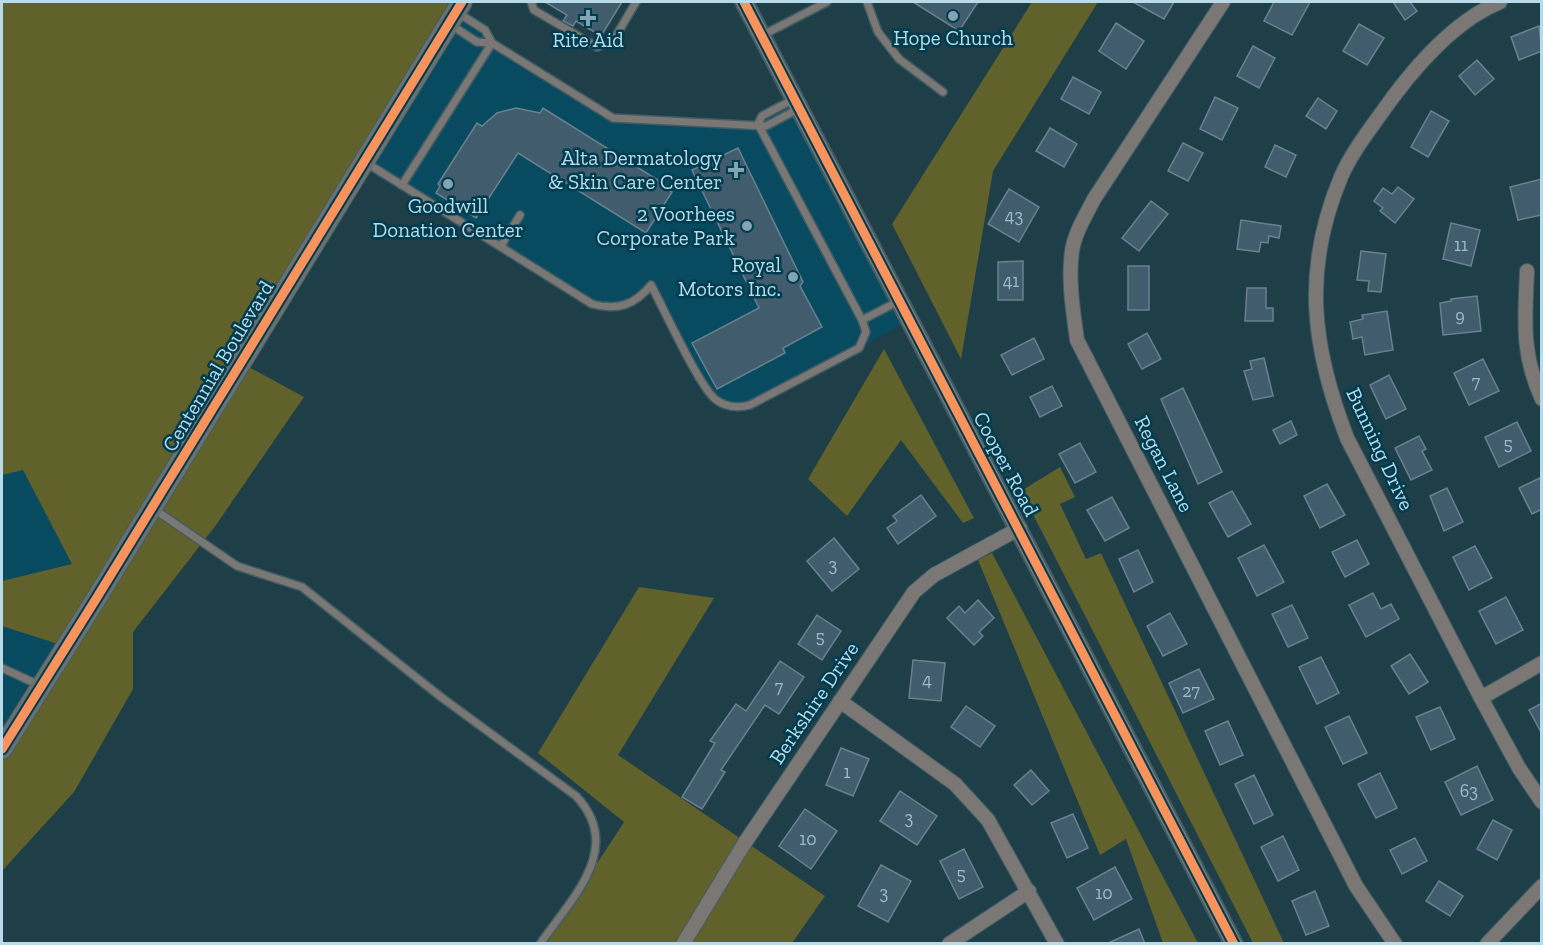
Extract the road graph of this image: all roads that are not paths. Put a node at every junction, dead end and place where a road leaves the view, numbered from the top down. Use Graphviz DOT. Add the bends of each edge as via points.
graph roads {
  1 [pos="531,2"];
  2 [pos="636,2"];
  3 [pos="827,2"];
  4 [pos="867,2"];
  5 [pos="1222,2"];
  6 [pos="1500,2"];
  7 [pos="749,3"];
  8 [pos="455,12"];
  9 [pos="761,36"];
  10 [pos="492,43"];
  11 [pos="943,92"];
  12 [pos="796,104"];
  13 [pos="758,124"];
  14 [pos="364,161"];
  15 [pos="402,185"];
  16 [pos="520,215"];
  17 [pos="501,246"];
  18 [pos="1527,271"];
  19 [pos="899,301"];
  20 [pos="862,320"];
  21 [pos="1542,399"];
  22 [pos="152,507"];
  23 [pos="1020,528"];
  24 [pos="1542,663"];
  25 [pos="2,668"];
  26 [pos="41,686"];
  27 [pos="1481,698"];
  28 [pos="840,701"];
  29 [pos="2,749"];
  30 [pos="1542,802"];
  31 [pos="1542,886"];
  32 [pos="1029,891"];
  33 [pos="540,944"];
  34 [pos="683,944"];
  35 [pos="949,944"];
  36 [pos="1057,944"];
  37 [pos="1234,944"];
  38 [pos="1395,944"];
  39 [pos="1486,944"];
  1 -- 2 [label="lane" via="534,10 597,47 613,41"];
  3 -- 9 [label="lane"];
  4 -- 11 [label="lane" via="878,32 899,59"];
  5 -- 38 [label="street, Regan Lane" via="1078,230 1072,250 1071,297 1077,340 1356,886"];
  6 -- 27 [label="street, Bunning Drive" via="1485,8 1414,68 1341,176 1322,234 1314,297 1318,346 1347,438"];
  7 -- 9 [label="street, Cooper Road"];
  8 -- 10 [label="lane" via="485,30"];
  8 -- 10 [label="lane" via="477,42"];
  8 -- 14 [label="main road, Centennial Boulevard"];
  9 -- 12 [label="street, Cooper Road"];
  10 -- 13 [label="lane" via="613,118"];
  10 -- 15 [label="lane"];
  12 -- 13 [label="lane" via="766,126"];
  12 -- 19 [label="street, Cooper Road"];
  13 -- 20 [label="lane"];
  14 -- 15 [label="lane"];
  14 -- 22 [label="main road, Centennial Boulevard"];
  15 -- 17 [label="lane"];
  16 -- 17 [label="lane"];
  17 -- 20 [label="lane" via="592,304 606,308 632,303 651,285 708,392 727,406 750,405 859,348 865,338"];
  18 -- 21 [label="street" via="1527,356"];
  19 -- 20 [label="lane"];
  19 -- 23 [label="street, Cooper Road"];
  22 -- 26 [label="main road, Centennial Boulevard"];
  22 -- 33 [label="lane" via="237,566 302,587 590,810 597,834 595,855 587,875"];
  23 -- 28 [label="street, Berkshire Drive" via="934,575 914,592"];
  23 -- 37 [label="street, Cooper Road"];
  24 -- 27 [label="street"];
  25 -- 26 [label="lane"];
  26 -- 29 [label="main road, Centennial Boulevard"];
  27 -- 30 [label="street, Bunning Drive"];
  28 -- 32 [label="street" via="955,784 988,820"];
  28 -- 34 [label="street, Berkshire Drive" via="744,844"];
  31 -- 39 [label="street"];
  32 -- 35 [label="street"];
  32 -- 36 [label="street"];
}
